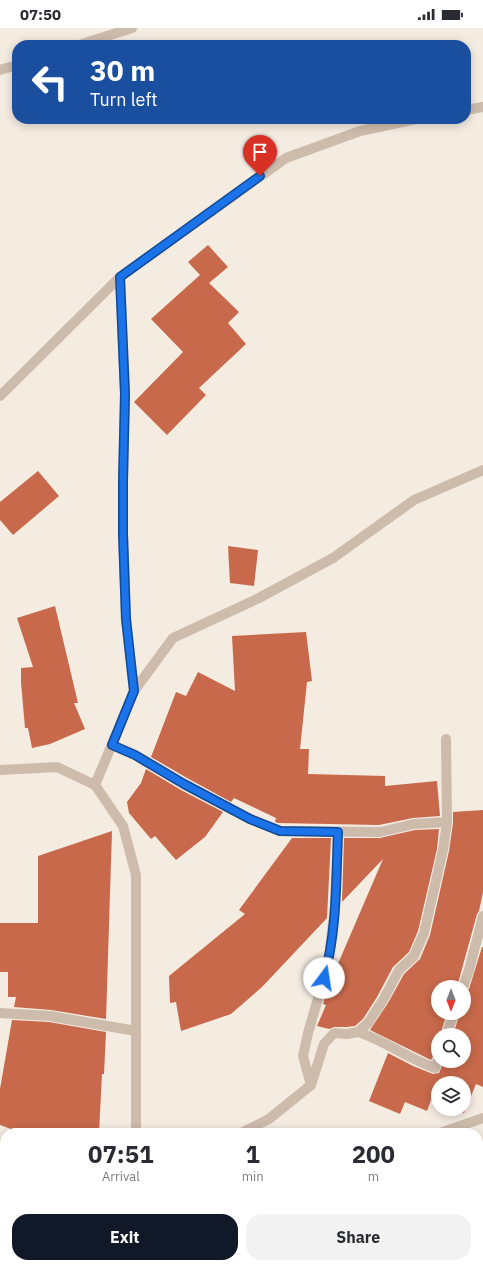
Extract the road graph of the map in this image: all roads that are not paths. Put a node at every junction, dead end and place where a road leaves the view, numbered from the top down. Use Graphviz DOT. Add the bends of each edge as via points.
graph roads {
  1 [pos="132,28"];
  2 [pos="95,40"];
  3 [pos="12,66"];
  4 [pos="0,70"];
  5 [pos="483,107"];
  6 [pos="471,109"];
  7 [pos="393,124"];
  8 [pos="120,277"];
  9 [pos="0,396"];
  10 [pos="483,470"];
  11 [pos="134,691"];
  12 [pos="446,739"];
  13 [pos="112,745"];
  14 [pos="0,770"];
  15 [pos="95,785"];
  16 [pos="447,822"];
  17 [pos="338,832"];
  18 [pos="483,916"];
  19 [pos="465,980"];
  20 [pos="0,1013"];
  21 [pos="136,1031"];
  22 [pos="358,1032"];
  23 [pos="431,1067"];
  24 [pos="311,1085"];
  25 [pos="483,1118"];
  26 [pos="136,1128"];
  27 [pos="252,1128"];
  28 [pos="454,1128"];
  1 -- 2 [label="street"];
  3 -- 4 [label="street"];
  5 -- 6 [label="street"];
  7 -- 8 [label="street" via="360,131 286,158"];
  8 -- 9 [label="street"];
  8 -- 11 [label="street" via="125,394 123,534 126,619"];
  10 -- 11 [label="street" via="414,500 332,558 259,598 173,638"];
  11 -- 13 [label="street"];
  12 -- 16 [label="street"];
  13 -- 15 [label="street"];
  13 -- 17 [label="street" via="135,755 250,819 280,831"];
  14 -- 15 [label="street" via="56,767"];
  15 -- 21 [label="street" via="123,826 136,875"];
  16 -- 17 [label="street" via="414,824 380,832"];
  16 -- 22 [label="street" via="424,933 414,956 399,970 368,1023"];
  17 -- 24 [label="street" via="335,908 328,964 302,1056"];
  18 -- 19 [label="street"];
  20 -- 21 [label="street" via="50,1016"];
  21 -- 26 [label="street"];
  22 -- 23 [label="street"];
  22 -- 24 [label="street" via="334,1033 324,1044"];
  24 -- 27 [label="street" via="269,1119"];
  25 -- 28 [label="street"];
}
